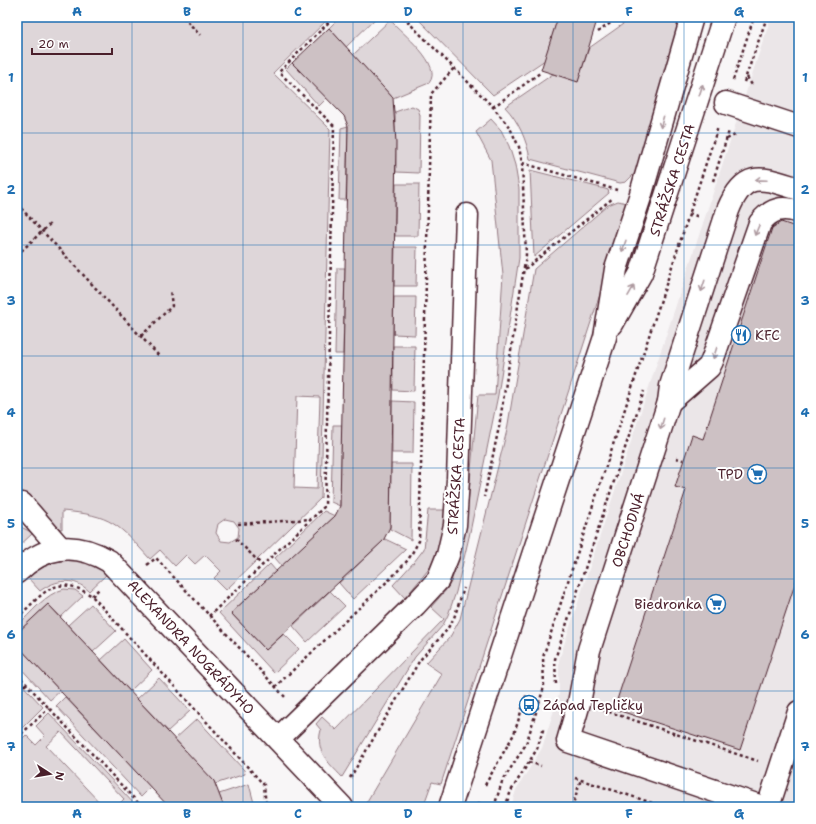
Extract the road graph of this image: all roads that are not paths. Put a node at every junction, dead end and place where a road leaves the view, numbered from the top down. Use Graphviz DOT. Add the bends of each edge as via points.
graph roads {
  1 [pos="692,17"];
  2 [pos="724,17"];
  3 [pos="710,61"];
  4 [pos="726,103"];
  5 [pos="690,126"];
  6 [pos="799,127"];
  7 [pos="799,189"];
  8 [pos="799,212"];
  9 [pos="467,215"];
  10 [pos="604,337"];
  11 [pos="669,402"];
  12 [pos="22,504"];
  13 [pos="61,548"];
  14 [pos="19,570"];
  15 [pos="799,712"];
  16 [pos="278,739"];
  17 [pos="342,807"];
  18 [pos="450,807"];
  19 [pos="762,807"];
  20 [pos="768,807"];
  1 -- 10 [label="street, STRÁŽSKA CESTA, one-way" via="640,197 616,269"];
  2 -- 3 [label="street, STRÁŽSKA CESTA"];
  3 -- 4 [label="street"];
  5 -- 3 [label="street, STRÁŽSKA CESTA, one-way"];
  4 -- 5 [label="street"];
  4 -- 6 [label="street"];
  10 -- 5 [label="street, STRÁŽSKA CESTA, one-way" via="641,273"];
  7 -- 11 [label="street, OBCHODNÁ, one-way" via="774,181 751,180 733,196 671,386"];
  8 -- 11 [label="street, one-way" via="783,208 773,210 760,223 709,367"];
  9 -- 16 [label="street, STRÁŽSKA CESTA" via="458,479 455,525 448,555 438,580"];
  10 -- 18 [label="street, STRÁŽSKA CESTA"];
  11 -- 19 [label="street, OBCHODNÁ, one-way" via="589,650 579,703 568,741"];
  12 -- 13 [label="street"];
  13 -- 14 [label="street, ALEXANDRA NOGRÁDYHO" via="35,557"];
  13 -- 16 [label="street, ALEXANDRA NOGRÁDYHO" via="88,550 109,561"];
  15 -- 20 [label="street"];
  16 -- 17 [label="street, ALEXANDRA NOGRÁDYHO"];
}
